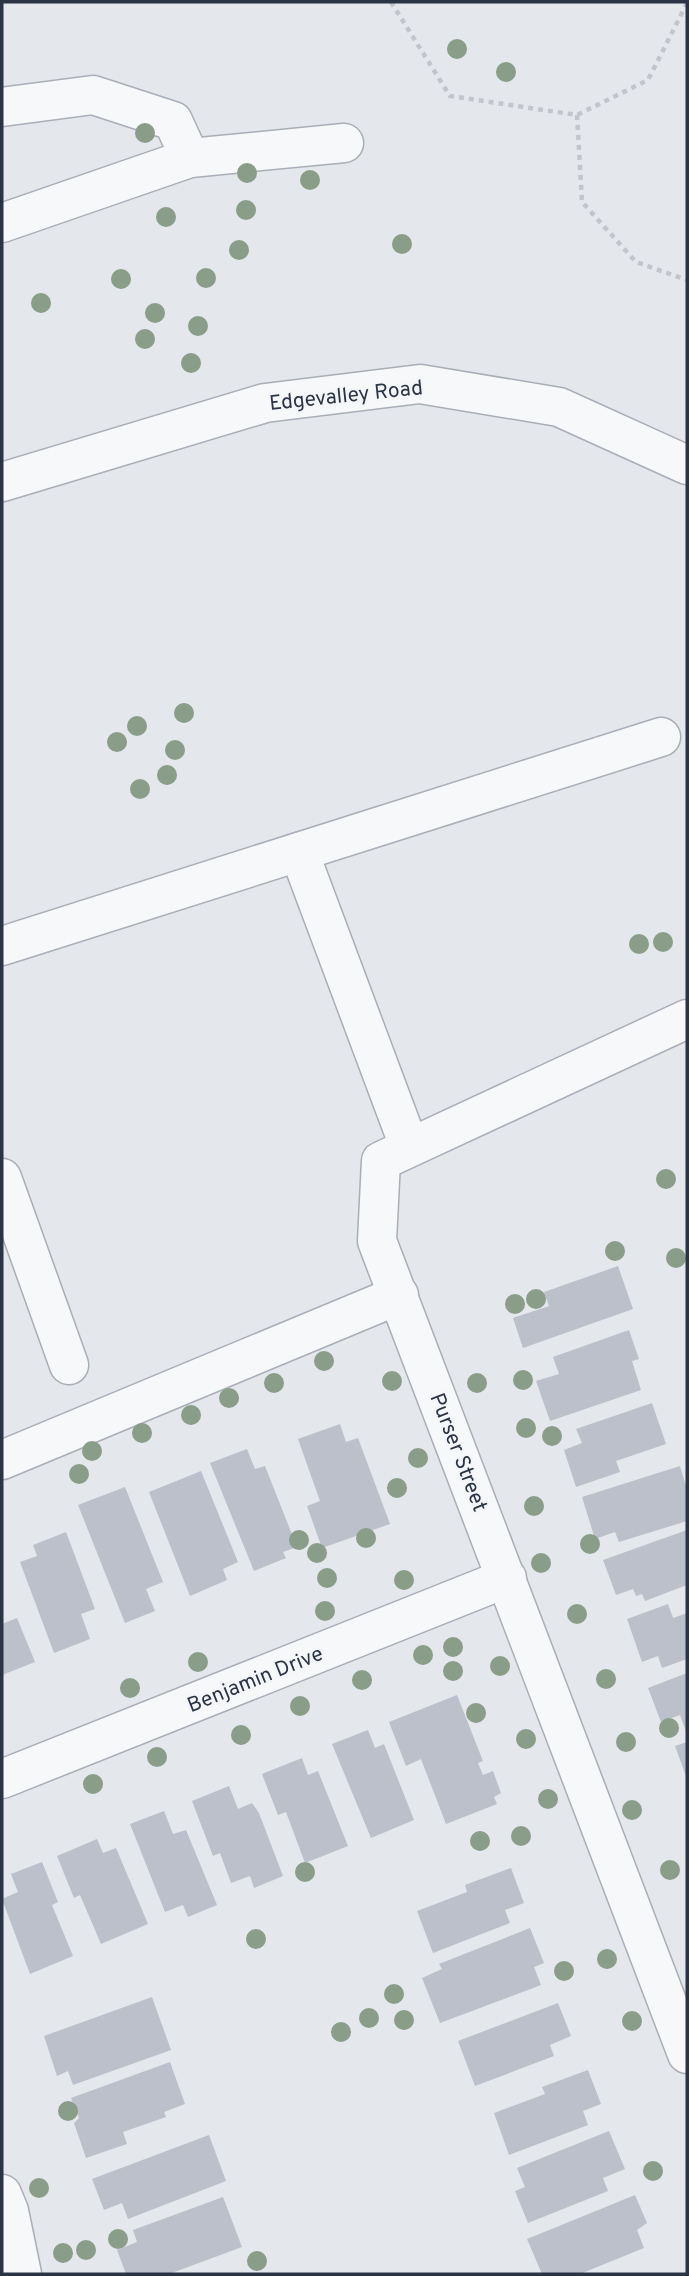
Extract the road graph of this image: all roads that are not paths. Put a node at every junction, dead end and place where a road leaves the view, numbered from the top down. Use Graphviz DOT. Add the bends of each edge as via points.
graph roads {
  1 [pos="2,107"];
  2 [pos="344,143"];
  3 [pos="190,158"];
  4 [pos="2,223"];
  5 [pos="687,465"];
  6 [pos="2,482"];
  7 [pos="661,737"];
  8 [pos="299,852"];
  9 [pos="2,946"];
  10 [pos="687,1019"];
  11 [pos="409,1146"];
  12 [pos="2,1178"];
  13 [pos="399,1294"];
  14 [pos="69,1366"];
  15 [pos="2,1460"];
  16 [pos="507,1578"];
  17 [pos="2,1779"];
  18 [pos="687,2054"];
  19 [pos="2,2194"];
  20 [pos="22,2274"];
  1 -- 3 [label="street" via="93,95 173,121"];
  2 -- 3 [label="street"];
  3 -- 4 [label="street"];
  5 -- 6 [label="street, Edgevalley Road" via="559,407 420,384 265,403"];
  7 -- 8 [label="street"];
  8 -- 9 [label="street"];
  8 -- 11 [label="street"];
  10 -- 11 [label="street, Purser Street"];
  11 -- 13 [label="street, Purser Street" via="382,1161 377,1241"];
  12 -- 14 [label="street"];
  13 -- 15 [label="street"];
  13 -- 16 [label="street, Purser Street"];
  16 -- 17 [label="street, Benjamin Drive"];
  16 -- 18 [label="street, Purser Street"];
  19 -- 20 [label="street"];
}
